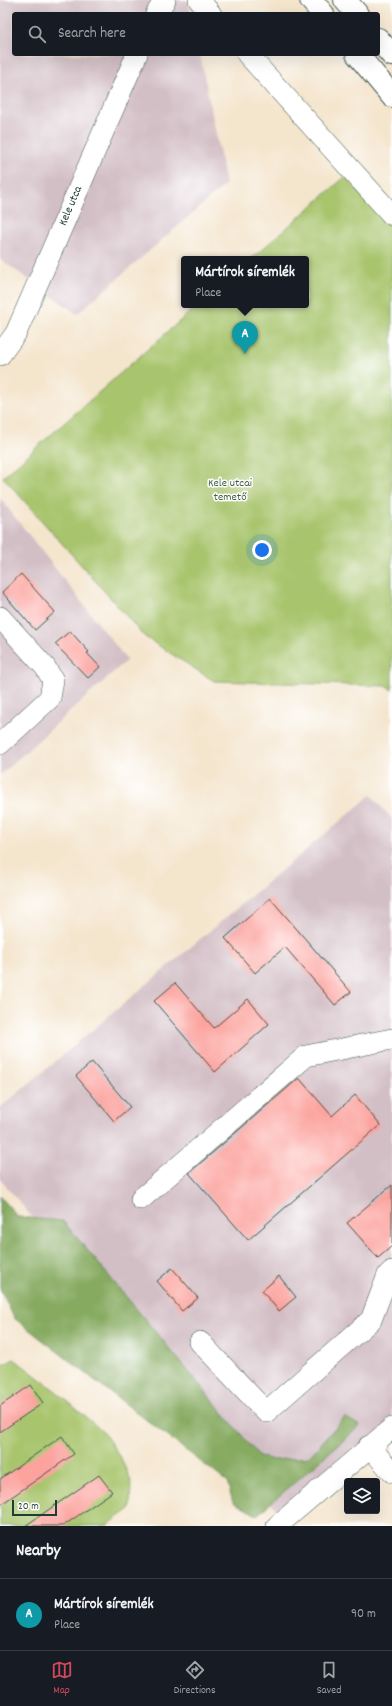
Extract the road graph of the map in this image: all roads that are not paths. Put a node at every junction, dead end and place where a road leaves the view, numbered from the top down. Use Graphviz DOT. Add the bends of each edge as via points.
graph roads {
  1 [pos="165,0"];
  2 [pos="199,0"];
  3 [pos="311,0"];
  4 [pos="345,0"];
  5 [pos="157,12"];
  6 [pos="209,12"];
  7 [pos="321,12"];
  8 [pos="355,12"];
  9 [pos="380,41"];
  10 [pos="392,55"];
  11 [pos="136,56"];
  12 [pos="249,56"];
  13 [pos="359,56"];
  14 [pos="392,96"];
  15 [pos="392,215"];
  16 [pos="0,355"];
  17 [pos="0,617"];
  18 [pos="0,744"];
  19 [pos="392,1040"];
  20 [pos="141,1199"];
  21 [pos="392,1271"];
  22 [pos="200,1342"];
  23 [pos="392,1428"];
  24 [pos="369,1446"];
  25 [pos="392,1472"];
  26 [pos="277,1526"];
  1 -- 5 [label="street"];
  2 -- 6 [label="street"];
  3 -- 7 [label="highway"];
  4 -- 8 [label="highway"];
  9 -- 10 [label="highway"];
  11 -- 16 [label="street, Kele utca" via="16,333"];
  12 -- 15 [label="street"];
  13 -- 14 [label="highway"];
  17 -- 18 [label="street" via="45,667 53,680 50,698"];
  19 -- 20 [label="street" via="306,1056"];
  21 -- 22 [label="street" via="388,1275 371,1320 266,1412"];
  23 -- 24 [label="street"];
  24 -- 25 [label="street"];
  24 -- 26 [label="street"];
}
